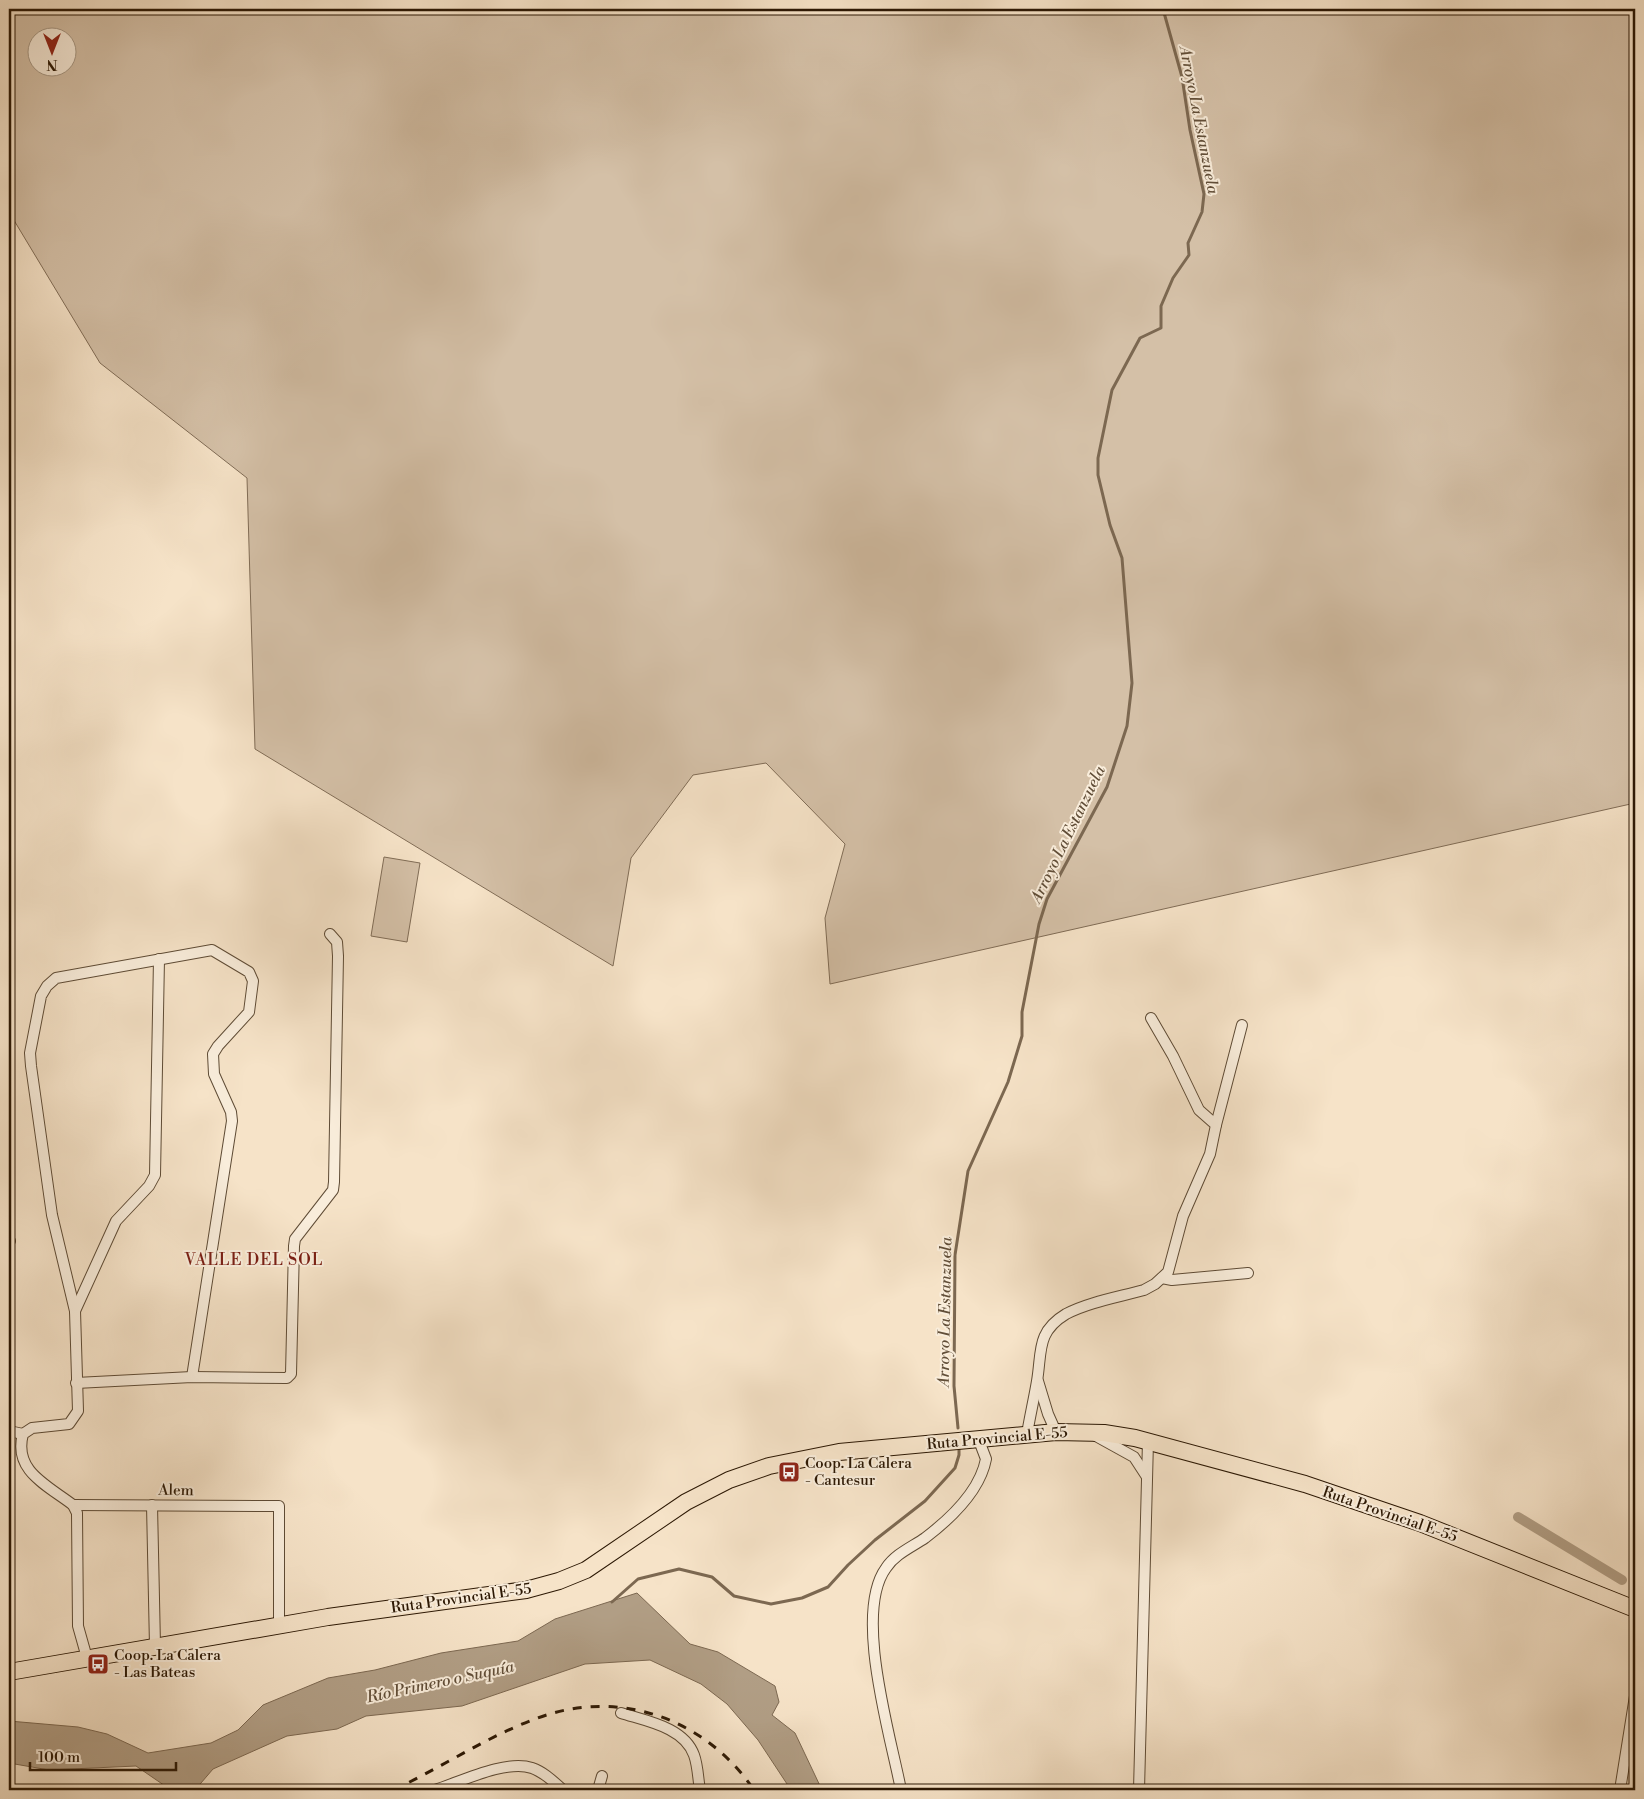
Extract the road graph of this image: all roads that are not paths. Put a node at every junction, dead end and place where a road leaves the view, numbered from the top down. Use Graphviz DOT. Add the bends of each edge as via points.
graph roads {
  1 [pos="330,934"];
  2 [pos="158,959"];
  3 [pos="1151,1018"];
  4 [pos="1242,1025"];
  5 [pos="1216,1125"];
  6 [pos="1248,1273"];
  7 [pos="1162,1278"];
  8 [pos="75,1311"];
  9 [pos="192,1377"];
  10 [pos="1037,1379"];
  11 [pos="76,1383"];
  12 [pos="9,1430"];
  13 [pos="1056,1432"];
  14 [pos="1088,1432"];
  15 [pos="23,1434"];
  16 [pos="1027,1434"];
  17 [pos="978,1438"];
  18 [pos="1148,1441"];
  19 [pos="1148,1480"];
  20 [pos="72,1505"];
  21 [pos="152,1505"];
  22 [pos="1635,1609"];
  23 [pos="279,1626"];
  24 [pos="155,1646"];
  25 [pos="87,1658"];
  26 [pos="9,1672"];
  27 [pos="1635,1696"];
  28 [pos="621,1713"];
  29 [pos="602,1776"];
  30 [pos="435,1790"];
  31 [pos="563,1790"];
  32 [pos="598,1790"];
  33 [pos="700,1790"];
  34 [pos="901,1790"];
  35 [pos="1139,1790"];
  36 [pos="1620,1790"];
  1 -- 9 [label="street" via="337,942 338,956 334,1182 333,1190 294,1246 291,1374 287,1378"];
  2 -- 8 [label="street" via="155,1175 113,1227"];
  2 -- 8 [label="street" via="56,978 41,996 30,1053 32,1081 52,1215"];
  2 -- 9 [label="street" via="212,950 249,972 253,981 249,1012 214,1054 214,1074 232,1121"];
  3 -- 5 [label="street" via="1199,1110"];
  4 -- 5 [label="street"];
  5 -- 7 [label="street" via="1210,1154 1183,1216 1168,1272"];
  6 -- 7 [label="street" via="1172,1280"];
  7 -- 10 [label="street" via="1144,1290 1076,1310 1057,1321 1044,1336 1040,1347"];
  8 -- 11 [label="street"];
  9 -- 11 [label="street"];
  10 -- 13 [label="street"];
  10 -- 16 [label="street"];
  11 -- 15 [label="street" via="76,1418 69,1424 32,1428"];
  12 -- 15 [label="street"];
  13 -- 14 [label="main road, Ruta Provincial E-55"];
  13 -- 16 [label="main road, Ruta Provincial E-55"];
  14 -- 18 [label="main road, Ruta Provincial E-55"];
  14 -- 19 [label="street" via="1134,1457"];
  15 -- 20 [label="street" via="20,1456 25,1466"];
  16 -- 17 [label="main road, Ruta Provincial E-55"];
  17 -- 23 [label="main road, Ruta Provincial E-55" via="839,1452 755,1470 686,1502 586,1570 544,1586"];
  17 -- 34 [label="street" via="986,1459 979,1480 949,1518 886,1567 875,1597 875,1664"];
  18 -- 19 [label="street"];
  18 -- 22 [label="main road, Ruta Provincial E-55" via="1372,1505"];
  19 -- 35 [label="street"];
  20 -- 21 [label="street, Alem"];
  20 -- 25 [label="street" via="78,1522 78,1626"];
  21 -- 23 [label="street, Alem" via="279,1506"];
  21 -- 24 [label="street"];
  23 -- 24 [label="main road, Ruta Provincial E-55"];
  24 -- 25 [label="main road, Ruta Provincial E-55"];
  25 -- 26 [label="main road, Ruta Provincial E-55"];
  27 -- 36 [label="street"];
  28 -- 33 [label="street" via="667,1728 680,1736 693,1753"];
  29 -- 32 [label="street"];
  30 -- 31 [label="street" via="516,1766 544,1774"];
}
